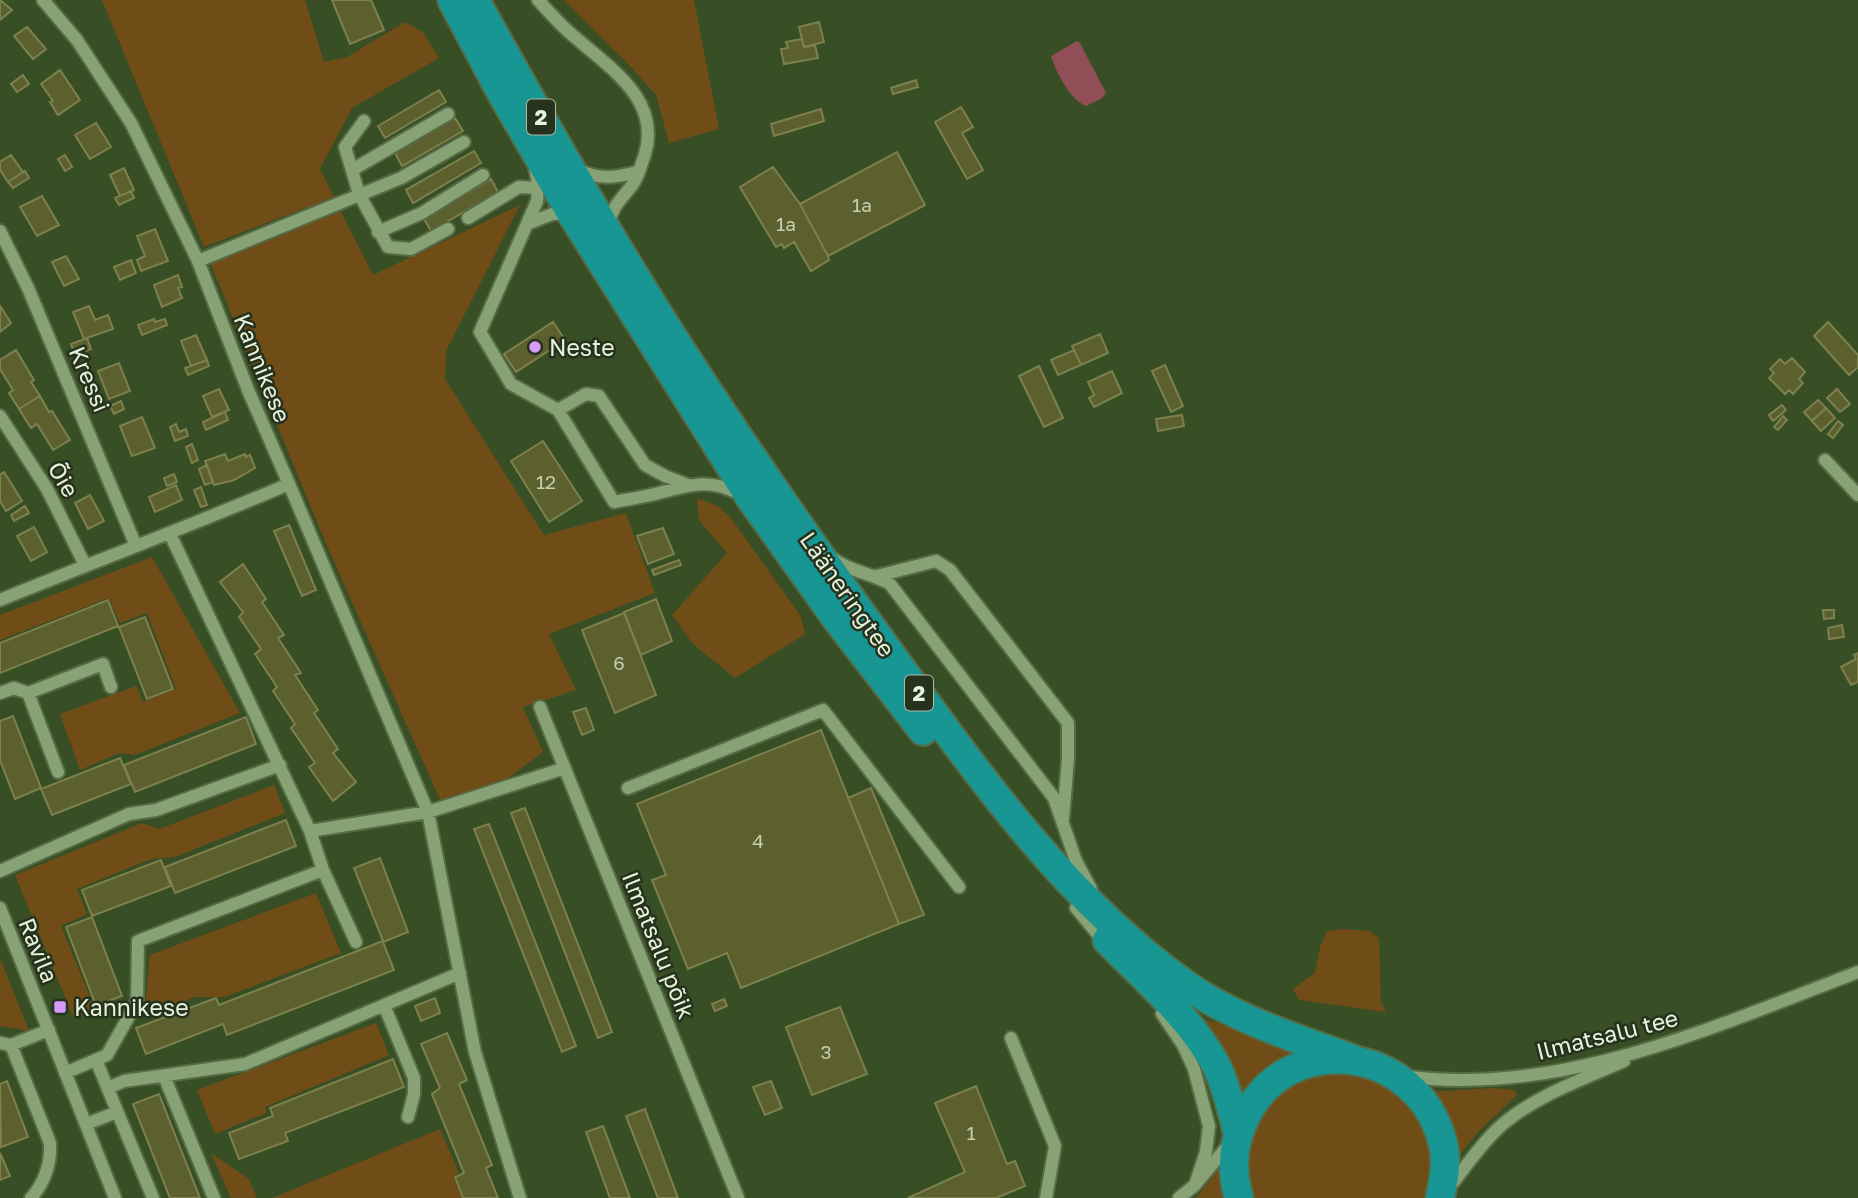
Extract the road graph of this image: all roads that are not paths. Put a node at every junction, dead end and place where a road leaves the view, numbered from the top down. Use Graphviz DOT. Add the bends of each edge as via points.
graph roads {
  1 [pos="43,0"];
  2 [pos="452,0"];
  3 [pos="475,0"];
  4 [pos="538,0"];
  5 [pos="502,94"];
  6 [pos="448,114"];
  7 [pos="364,121"];
  8 [pos="464,142"];
  9 [pos="568,165"];
  10 [pos="352,170"];
  11 [pos="637,172"];
  12 [pos="483,175"];
  13 [pos="537,188"];
  14 [pos="359,194"];
  15 [pos="571,213"];
  16 [pos="468,218"];
  17 [pos="527,224"];
  18 [pos="448,229"];
  19 [pos="0,232"];
  20 [pos="378,232"];
  21 [pos="608,233"];
  22 [pos="198,261"];
  23 [pos="558,410"];
  24 [pos="0,416"];
  25 [pos="1825,460"];
  26 [pos="289,484"];
  27 [pos="688,485"];
  28 [pos="1858,495"];
  29 [pos="751,499"];
  30 [pos="170,534"];
  31 [pos="809,540"];
  32 [pos="136,546"];
  33 [pos="85,565"];
  34 [pos="877,576"];
  35 [pos="0,600"];
  36 [pos="111,687"];
  37 [pos="0,693"];
  38 [pos="28,693"];
  39 [pos="540,707"];
  40 [pos="279,765"];
  41 [pos="565,768"];
  42 [pos="58,772"];
  43 [pos="628,788"];
  44 [pos="428,812"];
  45 [pos="1062,823"];
  46 [pos="310,831"];
  47 [pos="323,870"];
  48 [pos="0,871"];
  49 [pos="959,887"];
  50 [pos="0,908"];
  51 [pos="1076,908"];
  52 [pos="1131,939"];
  53 [pos="356,942"];
  54 [pos="1858,972"];
  55 [pos="460,973"];
  56 [pos="384,1005"];
  57 [pos="49,1030"];
  58 [pos="1011,1038"];
  59 [pos="5,1044"];
  60 [pos="1648,1050"];
  61 [pos="96,1059"];
  62 [pos="1353,1059"];
  63 [pos="65,1073"];
  64 [pos="1396,1075"];
  65 [pos="164,1076"];
  66 [pos="108,1088"];
  67 [pos="117,1112"];
  68 [pos="408,1117"];
  69 [pos="86,1124"];
  70 [pos="1238,1134"];
  71 [pos="1195,1185"];
  72 [pos="31,1198"];
  73 [pos="115,1198"];
  74 [pos="153,1198"];
  75 [pos="214,1198"];
  76 [pos="520,1198"];
  77 [pos="738,1198"];
  78 [pos="1046,1198"];
  79 [pos="1179,1198"];
  80 [pos="1239,1198"];
  81 [pos="1440,1198"];
  1 -- 22 [label="street, Kannikese" via="77,40 131,123"];
  2 -- 5 [label="highway, Lääneringtee / 2"];
  3 -- 9 [label="highway, Lääneringtee / 2"];
  4 -- 11 [label="street" via="636,94 646,114 648,136"];
  5 -- 13 [label="street" via="535,167"];
  5 -- 15 [label="highway, Lääneringtee / 2"];
  6 -- 10 [label="street"];
  7 -- 10 [label="street" via="345,147"];
  8 -- 14 [label="street" via="401,178"];
  9 -- 11 [label="street" via="604,178"];
  9 -- 21 [label="highway, Lääneringtee / 2"];
  10 -- 14 [label="street"];
  11 -- 21 [label="street" via="610,216"];
  12 -- 20 [label="street" via="422,213"];
  13 -- 16 [label="street" via="519,187"];
  13 -- 17 [label="street"];
  14 -- 20 [label="street"];
  14 -- 22 [label="street"];
  15 -- 17 [label="street" via="552,214"];
  15 -- 21 [label="street"];
  15 -- 29 [label="highway, Lääneringtee / 2"];
  17 -- 23 [label="street" via="480,332 511,384"];
  18 -- 20 [label="street" via="411,249 388,247"];
  19 -- 32 [label="street, Kressi"];
  21 -- 31 [label="highway, Lääneringtee / 2"];
  22 -- 26 [label="street, Kannikese"];
  23 -- 27 [label="street" via="586,394 599,396 645,465"];
  23 -- 27 [label="street" via="614,502"];
  24 -- 33 [label="street, Õie" via="47,489"];
  25 -- 28 [label="street"];
  26 -- 30 [label="street"];
  26 -- 44 [label="street, Kannikese"];
  27 -- 29 [label="street" via="712,483"];
  29 -- 51 [label="highway, Lääneringtee / 2" via="936,747"];
  30 -- 32 [label="street"];
  30 -- 40 [label="street"];
  31 -- 34 [label="street" via="848,569"];
  31 -- 52 [label="highway, Lääneringtee / 2" via="971,765 1034,842 1095,908"];
  32 -- 33 [label="street"];
  33 -- 35 [label="street"];
  34 -- 45 [label="street" via="890,584 1054,798"];
  34 -- 45 [label="street" via="936,561 950,570 1068,723"];
  36 -- 38 [label="street" via="103,664"];
  37 -- 38 [label="street" via="13,688"];
  38 -- 42 [label="street"];
  39 -- 41 [label="street, Ilmatsalu põik"];
  40 -- 46 [label="street"];
  40 -- 48 [label="street" via="156,810 128,814"];
  41 -- 44 [label="street"];
  41 -- 77 [label="street, Ilmatsalu põik"];
  43 -- 49 [label="street" via="822,710"];
  44 -- 46 [label="street"];
  44 -- 55 [label="street, Kannikese"];
  45 -- 52 [label="street" via="1089,887"];
  46 -- 47 [label="street"];
  47 -- 53 [label="street"];
  47 -- 61 [label="street" via="138,941 137,1002 107,1055"];
  50 -- 57 [label="street, Ravila"];
  51 -- 70 [label="highway, Lääneringtee / 2" via="1189,1025 1217,1068"];
  51 -- 71 [label="street" via="1172,1026 1194,1069 1209,1126"];
  52 -- 62 [label="highway, Lääneringtee / 2" via="1188,986 1246,1019"];
  54 -- 60 [label="street, Ilmatsalu tee"];
  55 -- 56 [label="street"];
  55 -- 76 [label="street, Kannikese" via="475,1052"];
  56 -- 65 [label="street" via="245,1064"];
  56 -- 68 [label="street" via="414,1078"];
  57 -- 59 [label="street"];
  57 -- 63 [label="street, Ravila"];
  58 -- 78 [label="street" via="1055,1146"];
  59 -- 72 [label="street" via="50,1143 47,1171"];
  60 -- 64 [label="street, Ilmatsalu tee" via="1520,1076 1447,1081"];
  60 -- 81 [label="street" via="1541,1099 1504,1122"];
  61 -- 63 [label="street"];
  61 -- 66 [label="street"];
  62 -- 64 [label="highway, Lääneringtee"];
  62 -- 70 [label="highway" via="1323,1060 1294,1068 1269,1085 1250,1107"];
  63 -- 69 [label="street, Ravila"];
  64 -- 81 [label="highway" via="1418,1093 1434,1116 1445,1161"];
  65 -- 66 [label="street"];
  65 -- 75 [label="street"];
  66 -- 67 [label="street"];
  67 -- 69 [label="street"];
  67 -- 74 [label="street"];
  69 -- 73 [label="street, Ravila"];
  70 -- 71 [label="street"];
  70 -- 80 [label="highway" via="1233,1158"];
  71 -- 79 [label="street"];
}
